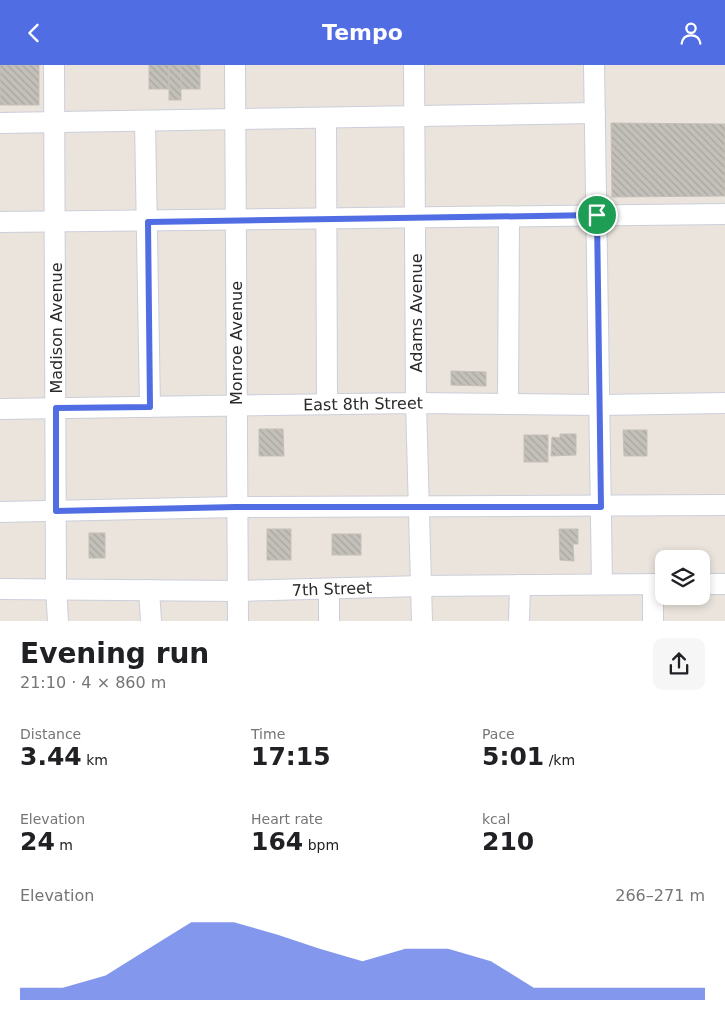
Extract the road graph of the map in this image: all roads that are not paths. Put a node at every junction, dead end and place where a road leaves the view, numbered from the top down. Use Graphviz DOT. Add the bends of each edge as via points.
graph roads {
  1 [pos="54,65"];
  2 [pos="235,65"];
  3 [pos="414,65"];
  4 [pos="594,65"];
  5 [pos="595,113"];
  6 [pos="415,117"];
  7 [pos="326,119"];
  8 [pos="235,120"];
  9 [pos="145,121"];
  10 [pos="0,123"];
  11 [pos="54,123"];
  12 [pos="725,214"];
  13 [pos="597,215"];
  14 [pos="509,217"];
  15 [pos="326,219"];
  16 [pos="416,219"];
  17 [pos="235,220"];
  18 [pos="148,222"];
  19 [pos="0,223"];
  20 [pos="55,223"];
  21 [pos="416,403"];
  22 [pos="725,403"];
  23 [pos="327,404"];
  24 [pos="508,404"];
  25 [pos="600,405"];
  26 [pos="236,406"];
  27 [pos="150,407"];
  28 [pos="56,408"];
  29 [pos="0,409"];
  30 [pos="725,505"];
  31 [pos="236,507"];
  32 [pos="601,507"];
  33 [pos="419,508"];
  34 [pos="56,511"];
  35 [pos="0,512"];
  36 [pos="602,584"];
  37 [pos="655,584"];
  38 [pos="710,584"];
  39 [pos="725,584"];
  40 [pos="520,585"];
  41 [pos="422,586"];
  42 [pos="0,589"];
  43 [pos="56,589"];
  44 [pos="330,589"];
  45 [pos="149,590"];
  46 [pos="237,591"];
  47 [pos="655,605"];
  48 [pos="58,621"];
  49 [pos="151,621"];
  50 [pos="238,621"];
  51 [pos="330,621"];
  52 [pos="422,621"];
  53 [pos="519,621"];
  54 [pos="653,621"];
  1 -- 11 [label="street, Madison Avenue"];
  2 -- 8 [label="street, Monroe Avenue"];
  3 -- 6 [label="street, Adams Avenue"];
  4 -- 5 [label="street"];
  5 -- 6 [label="street"];
  5 -- 13 [label="street"];
  6 -- 7 [label="street"];
  6 -- 16 [label="street, Adams Avenue"];
  7 -- 8 [label="street"];
  7 -- 15 [label="street"];
  8 -- 9 [label="street"];
  8 -- 17 [label="street, Monroe Avenue"];
  9 -- 11 [label="street"];
  9 -- 18 [label="street"];
  10 -- 11 [label="street"];
  11 -- 20 [label="street, Madison Avenue"];
  12 -- 13 [label="street"];
  13 -- 14 [label="street"];
  13 -- 25 [label="street"];
  14 -- 16 [label="street"];
  14 -- 24 [label="street"];
  15 -- 16 [label="street"];
  15 -- 17 [label="street"];
  15 -- 23 [label="street"];
  16 -- 21 [label="street, Adams Avenue"];
  17 -- 18 [label="street"];
  17 -- 26 [label="street, Monroe Avenue"];
  18 -- 20 [label="street"];
  18 -- 27 [label="street"];
  19 -- 20 [label="street"];
  20 -- 28 [label="street, Madison Avenue"];
  21 -- 23 [label="street, East 8th Street"];
  21 -- 24 [label="street, East 8th Street"];
  21 -- 33 [label="street, Adams Avenue"];
  22 -- 25 [label="street, East 8th Street"];
  23 -- 26 [label="street, East 8th Street"];
  24 -- 25 [label="street, East 8th Street"];
  25 -- 32 [label="street"];
  26 -- 27 [label="street, East 8th Street"];
  26 -- 31 [label="street, Monroe Avenue"];
  27 -- 28 [label="street, East 8th Street"];
  28 -- 29 [label="street, East 8th Street"];
  28 -- 34 [label="street, Madison Avenue"];
  30 -- 32 [label="street"];
  31 -- 33 [label="street"];
  31 -- 34 [label="street"];
  31 -- 46 [label="street, Monroe Avenue"];
  32 -- 33 [label="street"];
  32 -- 36 [label="street"];
  33 -- 41 [label="street, Adams Avenue"];
  34 -- 35 [label="street"];
  34 -- 43 [label="street, Madison Avenue"];
  36 -- 37 [label="street, 7th Street"];
  36 -- 40 [label="street, 7th Street"];
  38 -- 39 [label="street"];
  40 -- 41 [label="street, 7th Street"];
  40 -- 53 [label="street"];
  41 -- 44 [label="street, 7th Street"];
  41 -- 52 [label="street, Adams Avenue"];
  42 -- 43 [label="street, 7th Street"];
  43 -- 45 [label="street, 7th Street"];
  43 -- 48 [label="street, Madison Avenue"];
  44 -- 46 [label="street, 7th Street"];
  44 -- 51 [label="street"];
  45 -- 46 [label="street, 7th Street"];
  45 -- 49 [label="street"];
  46 -- 50 [label="street, Monroe Avenue"];
  47 -- 54 [label="street"];
}
